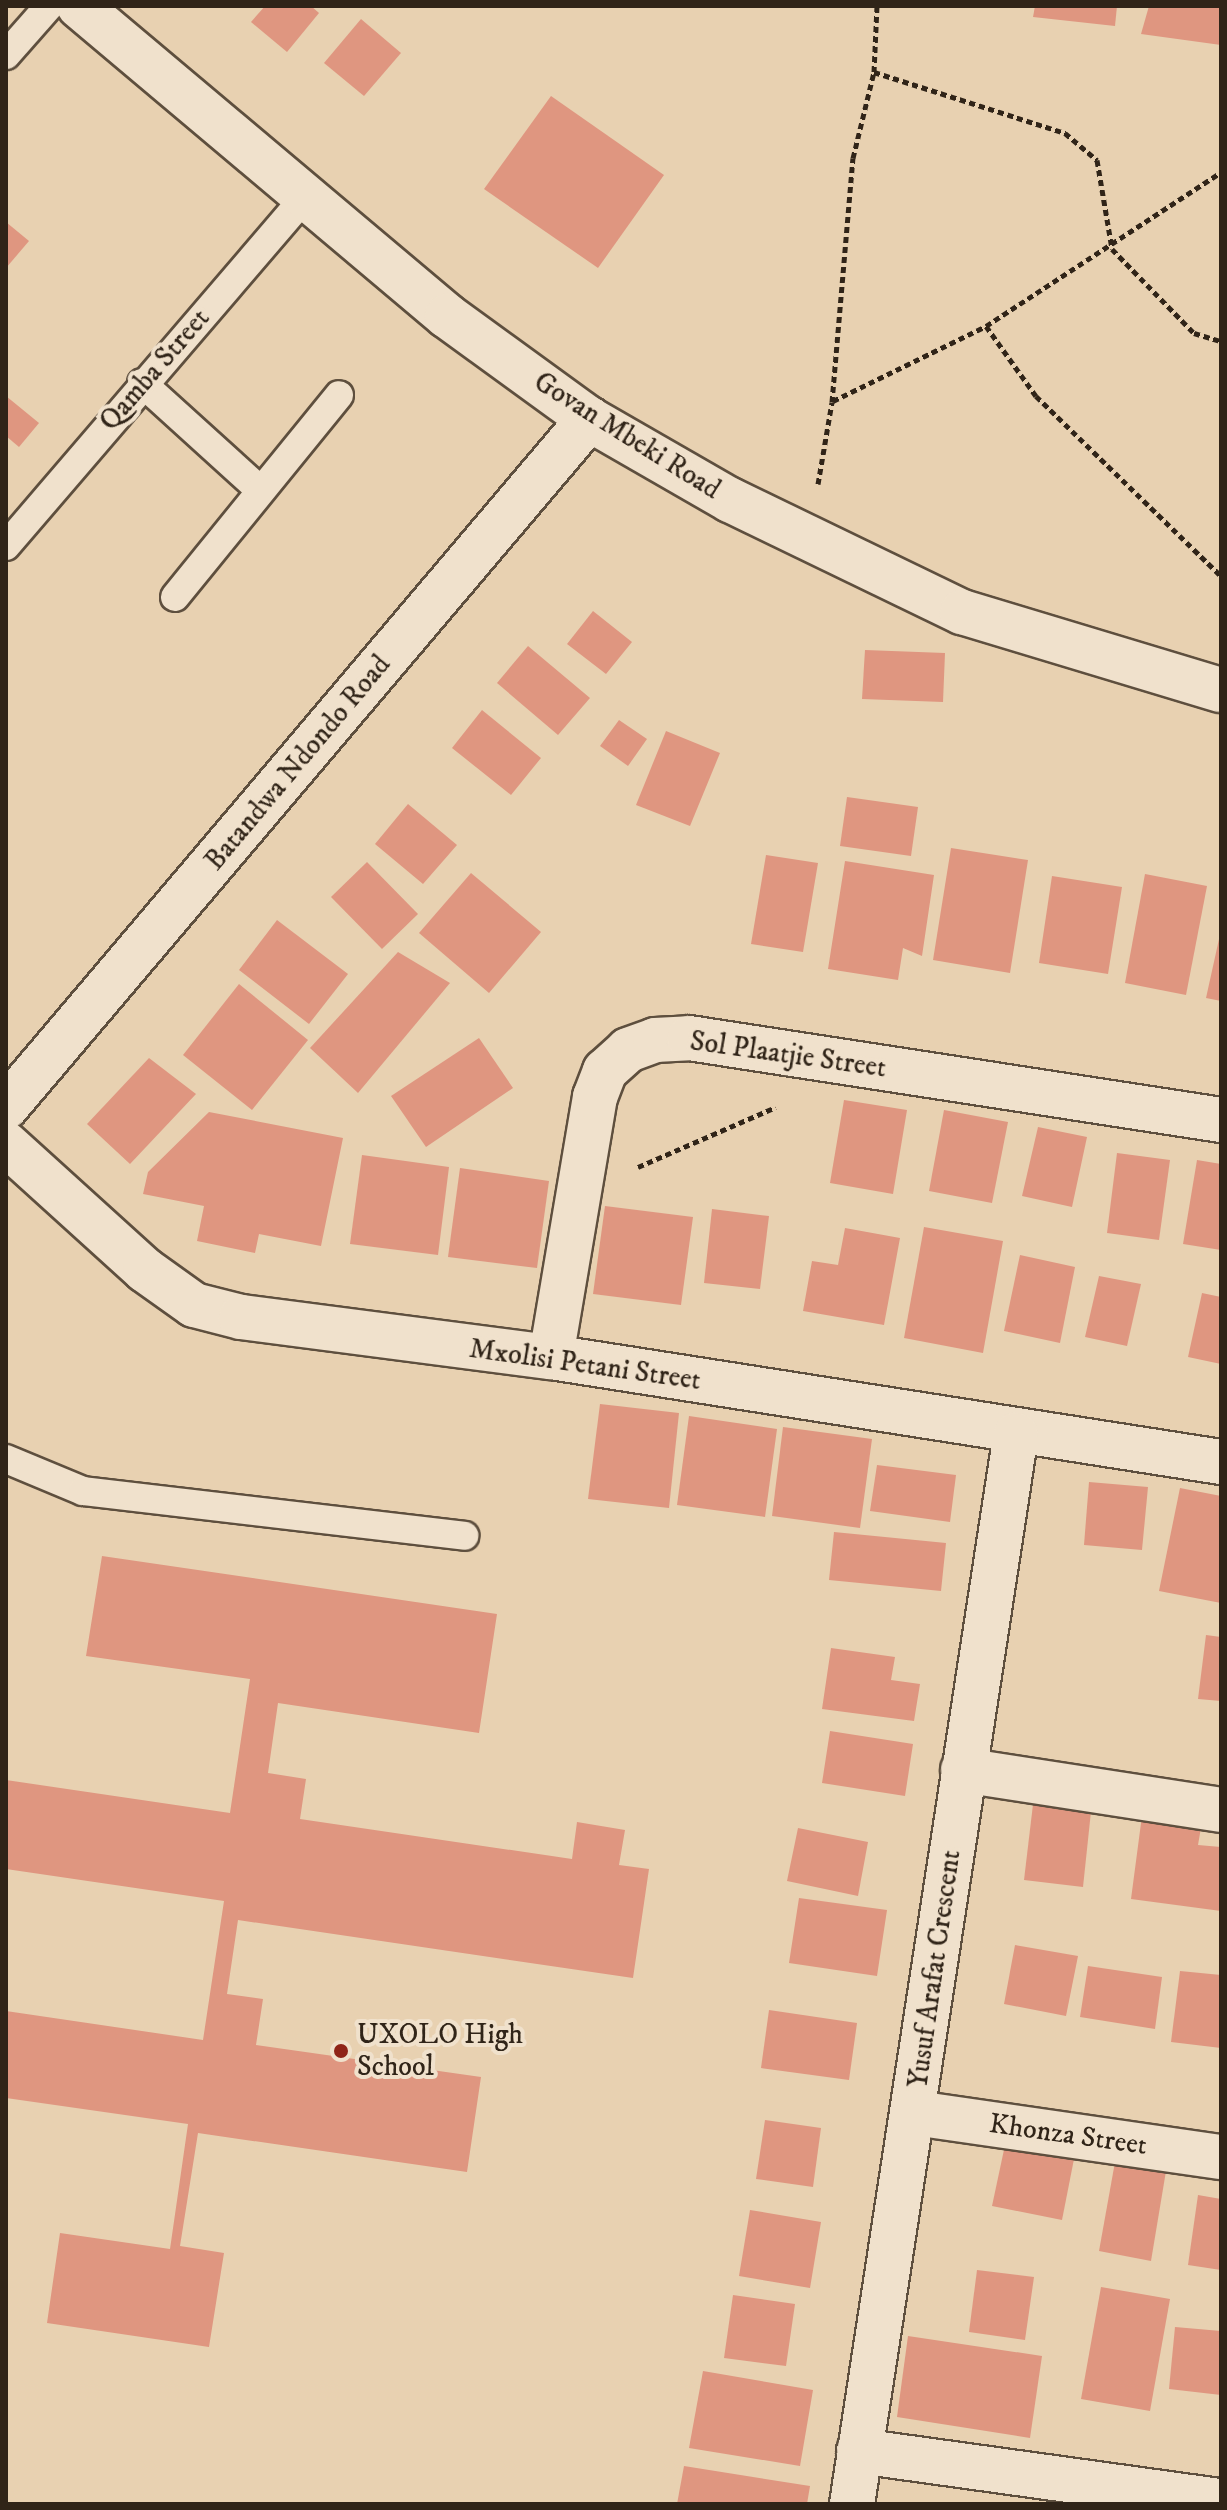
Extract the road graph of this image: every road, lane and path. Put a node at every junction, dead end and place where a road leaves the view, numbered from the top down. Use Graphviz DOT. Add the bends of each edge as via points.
graph roads {
  1 [pos="49,6"];
  2 [pos="79,6"];
  3 [pos="877,6"];
  4 [pos="6,55"];
  5 [pos="874,72"];
  6 [pos="1221,172"];
  7 [pos="306,196"];
  8 [pos="1112,249"];
  9 [pos="986,326"];
  10 [pos="1221,341"];
  11 [pos="142,383"];
  12 [pos="339,395"];
  13 [pos="832,402"];
  14 [pos="589,419"];
  15 [pos="259,489"];
  16 [pos="809,537"];
  17 [pos="6,546"];
  18 [pos="1221,576"];
  19 [pos="175,597"];
  20 [pos="1221,690"];
  21 [pos="782,1104"];
  22 [pos="6,1107"];
  23 [pos="1221,1120"];
  24 [pos="6,1144"];
  25 [pos="579,1193"];
  26 [pos="551,1357"];
  27 [pos="1016,1434"];
  28 [pos="6,1459"];
  29 [pos="1221,1462"];
  30 [pos="464,1536"];
  31 [pos="963,1770"];
  32 [pos="1221,1810"];
  33 [pos="915,2113"];
  34 [pos="1221,2157"];
  35 [pos="859,2451"];
  36 [pos="1221,2501"];
  37 [pos="852,2504"];
  1 -- 4 [label="lane"];
  2 -- 7 [label="street, Govan Mbeki Road"];
  3 -- 5 [label="path"];
  5 -- 8 [label="path" via="1065,133 1097,160"];
  5 -- 13 [label="path" via="853,158"];
  6 -- 8 [label="path"];
  7 -- 11 [label="lane, Qamba Street"];
  7 -- 14 [label="street, Govan Mbeki Road" via="447,316"];
  8 -- 9 [label="path"];
  8 -- 10 [label="path" via="1194,333"];
  9 -- 13 [label="path"];
  9 -- 18 [label="path" via="1036,396"];
  11 -- 15 [label="lane"];
  11 -- 17 [label="lane, Qamba Street"];
  12 -- 15 [label="lane"];
  13 -- 16 [label="path"];
  14 -- 16 [label="street, Govan Mbeki Road" via="730,500"];
  14 -- 22 [label="street, Batandwa Ndondo Road"];
  15 -- 19 [label="lane"];
  16 -- 20 [label="street, Govan Mbeki Road" via="962,612"];
  21 -- 25 [label="path"];
  23 -- 25 [label="street, Sol Plaatjie Street" via="689,1038 655,1040 628,1050 605,1071"];
  24 -- 26 [label="street, Mxolisi Petani Street" via="145,1270 194,1305 300,1329"];
  25 -- 26 [label="street, Sol Plaatjie Street"];
  26 -- 27 [label="street, Mxolisi Petani Street"];
  27 -- 29 [label="street, Mxolisi Petani Street"];
  27 -- 31 [label="street, Yusuf Arafat Crescent"];
  28 -- 30 [label="lane" via="83,1491"];
  31 -- 32 [label="street"];
  31 -- 33 [label="street, Yusuf Arafat Crescent"];
  33 -- 34 [label="street, Khonza Street"];
  33 -- 35 [label="street, Yusuf Arafat Crescent"];
  35 -- 36 [label="street"];
  35 -- 37 [label="street, Yusuf Arafat Crescent"];
}
